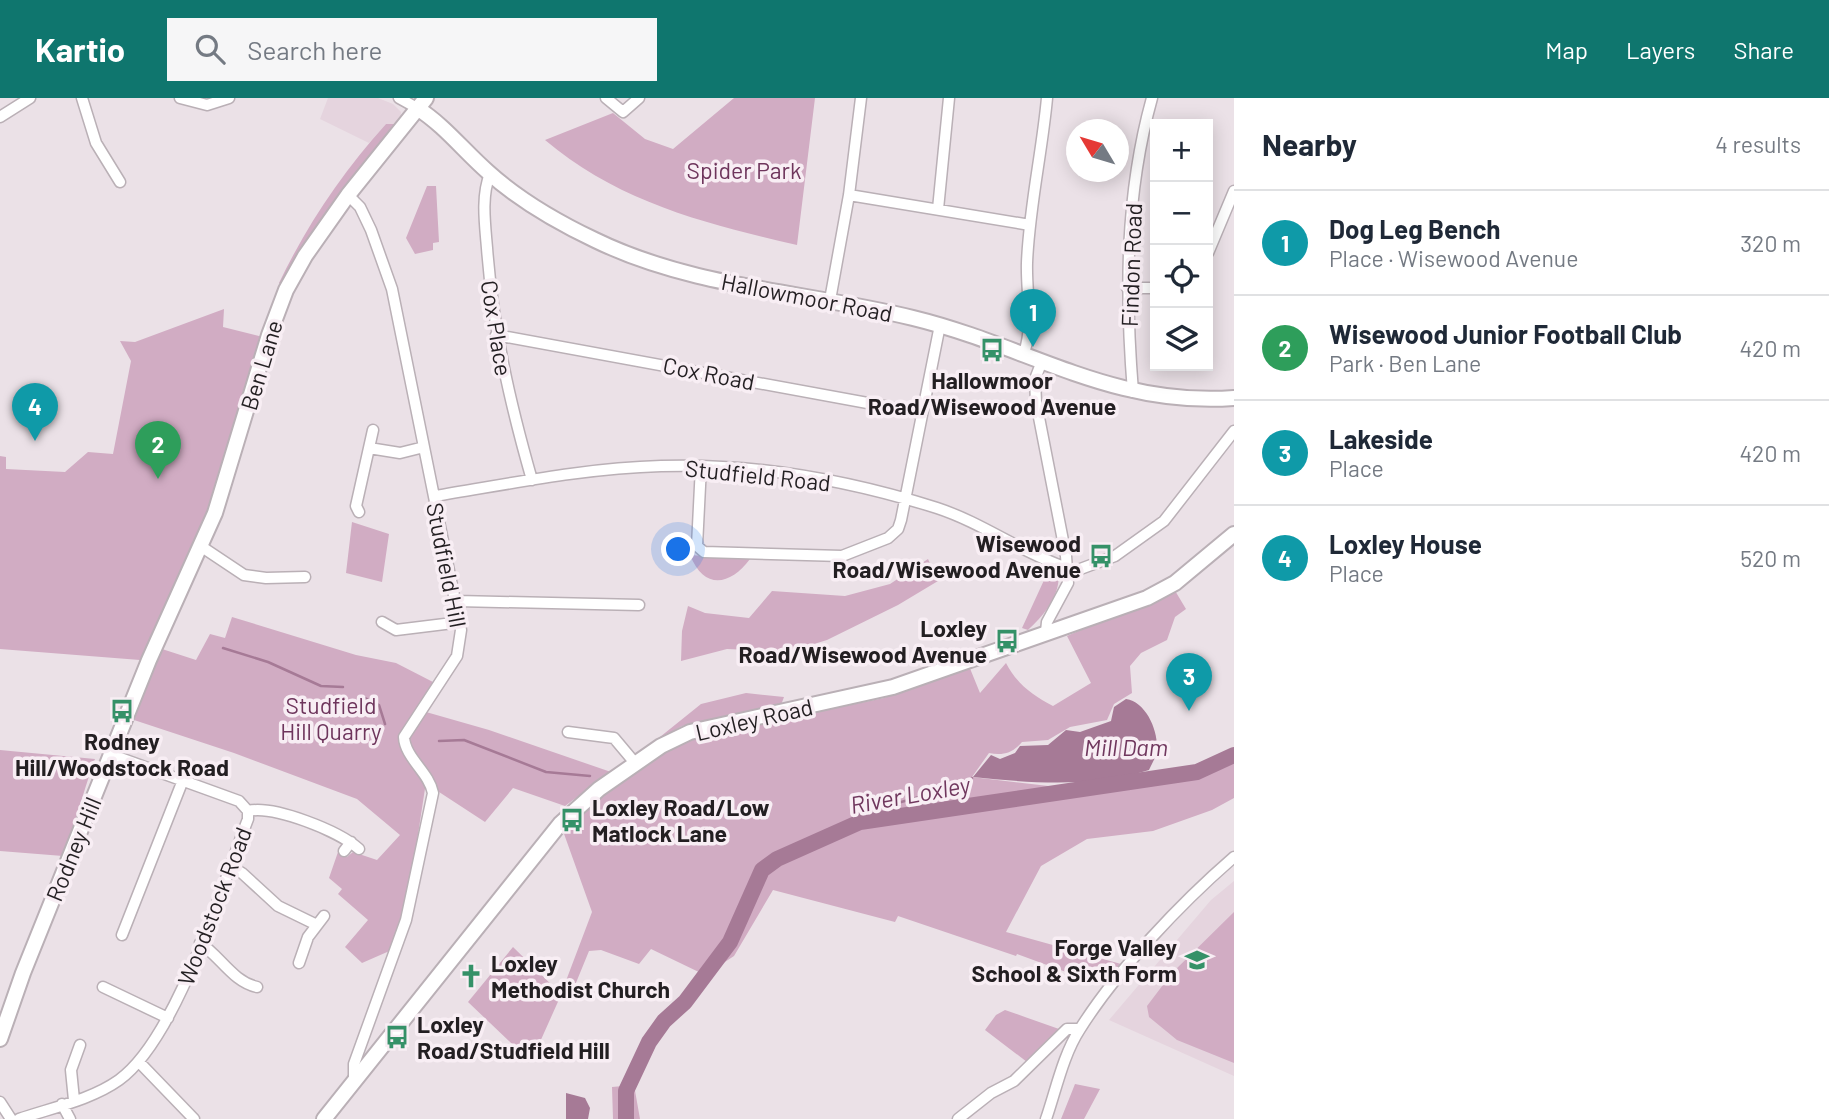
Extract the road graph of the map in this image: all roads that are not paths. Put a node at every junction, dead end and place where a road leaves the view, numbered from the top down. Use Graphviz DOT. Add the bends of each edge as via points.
graph roads {
  1 [pos="30,98"];
  2 [pos="82,98"];
  3 [pos="180,98"];
  4 [pos="229,98"];
  5 [pos="399,98"];
  6 [pos="606,98"];
  7 [pos="639,98"];
  8 [pos="861,98"];
  9 [pos="949,98"];
  10 [pos="1047,98"];
  11 [pos="1152,98"];
  12 [pos="422,103"];
  13 [pos="0,117"];
  14 [pos="490,174"];
  15 [pos="120,182"];
  16 [pos="1234,191"];
  17 [pos="348,195"];
  18 [pos="849,195"];
  19 [pos="938,209"];
  20 [pos="1030,225"];
  21 [pos="1211,245"];
  22 [pos="1127,288"];
  23 [pos="1150,288"];
  24 [pos="830,300"];
  25 [pos="940,325"];
  26 [pos="496,335"];
  27 [pos="1024,353"];
  28 [pos="1042,361"];
  29 [pos="1133,392"];
  30 [pos="1234,398"];
  31 [pos="922,413"];
  32 [pos="373,430"];
  33 [pos="1234,431"];
  34 [pos="424,447"];
  35 [pos="369,448"];
  36 [pos="701,467"];
  37 [pos="532,480"];
  38 [pos="435,495"];
  39 [pos="904,498"];
  40 [pos="359,512"];
  41 [pos="1234,534"];
  42 [pos="202,547"];
  43 [pos="1067,571"];
  44 [pos="305,577"];
  45 [pos="457,601"];
  46 [pos="639,606"];
  47 [pos="382,622"];
  48 [pos="461,622"];
  49 [pos="1046,632"];
  50 [pos="149,660"];
  51 [pos="568,732"];
  52 [pos="112,755"];
  53 [pos="635,763"];
  54 [pos="183,780"];
  55 [pos="248,811"];
  56 [pos="344,851"];
  57 [pos="1234,857"];
  58 [pos="230,866"];
  59 [pos="324,916"];
  60 [pos="317,925"];
  61 [pos="122,935"];
  62 [pos="200,943"];
  63 [pos="299,963"];
  64 [pos="103,987"];
  65 [pos="257,987"];
  66 [pos="168,1018"];
  67 [pos="1080,1029"];
  68 [pos="0,1039"];
  69 [pos="80,1045"];
  70 [pos="138,1062"];
  71 [pos="354,1080"];
  72 [pos="74,1100"];
  73 [pos="0,1102"];
  74 [pos="62,1104"];
  75 [pos="11,1119"];
  76 [pos="19,1119"];
  77 [pos="70,1119"];
  78 [pos="194,1119"];
  79 [pos="324,1119"];
  80 [pos="958,1119"];
  81 [pos="1046,1119"];
  1 -- 13 [label="street"];
  2 -- 15 [label="street" via="96,143"];
  3 -- 4 [label="street" via="207,105"];
  5 -- 12 [label="street"];
  6 -- 7 [label="street" via="622,112"];
  8 -- 18 [label="street"];
  9 -- 19 [label="street"];
  10 -- 20 [label="street"];
  11 -- 22 [label="street, Findon Road" via="1132,207"];
  12 -- 14 [label="street, Hallowmoor Road"];
  12 -- 17 [label="street, Ben Lane"];
  14 -- 24 [label="street, Hallowmoor Road" via="538,209 626,254 729,282"];
  14 -- 26 [label="street, Cox Place" via="485,229"];
  16 -- 21 [label="street"];
  17 -- 34 [label="street, Studfield Hill" via="365,218 392,289"];
  17 -- 42 [label="street, Ben Lane" via="305,256 284,297"];
  18 -- 19 [label="street"];
  18 -- 24 [label="street"];
  19 -- 20 [label="street"];
  20 -- 27 [label="street" via="1030,325"];
  22 -- 23 [label="street"];
  22 -- 29 [label="street, Findon Road"];
  24 -- 25 [label="street, Hallowmoor Road"];
  25 -- 27 [label="street, Hallowmoor Road"];
  25 -- 31 [label="street"];
  26 -- 31 [label="street, Cox Road"];
  26 -- 37 [label="street, Cox Place"];
  27 -- 28 [label="street, Hallowmoor Road"];
  28 -- 29 [label="street, Hallowmoor Road"];
  28 -- 43 [label="street" via="1035,379 1036,402"];
  29 -- 30 [label="street, Hallowmoor Road" via="1170,399"];
  31 -- 39 [label="street"];
  32 -- 35 [label="street"];
  33 -- 43 [label="street" via="1164,521 1115,556"];
  34 -- 35 [label="street" via="400,453"];
  34 -- 38 [label="street, Studfield Hill"];
  35 -- 40 [label="street" via="356,506"];
  36 -- 37 [label="street, Studfield Road" via="626,468"];
  36 -- 39 [label="street, Studfield Road" via="798,475"];
  36 -- 39 [label="street" via="697,542 704,552 847,555 894,534"];
  37 -- 38 [label="street, Studfield Road"];
  38 -- 45 [label="street, Studfield Hill"];
  39 -- 43 [label="street, Studfield Road" via="968,520"];
  41 -- 49 [label="street, Loxley Road" via="1164,590"];
  42 -- 44 [label="street" via="244,575"];
  42 -- 50 [label="street, Ben Lane"];
  43 -- 49 [label="street" via="1068,583"];
  45 -- 46 [label="street"];
  45 -- 48 [label="street, Studfield Hill"];
  47 -- 48 [label="street" via="396,630"];
  48 -- 71 [label="street, Studfield Hill" via="457,656 404,737 433,793 406,920 354,1064"];
  49 -- 53 [label="street, Loxley Road" via="893,687 690,732"];
  50 -- 52 [label="street, Rodney Hill"];
  51 -- 53 [label="street" via="614,738"];
  52 -- 54 [label="street, Woodstock Road"];
  52 -- 68 [label="street, Rodney Hill"];
  53 -- 71 [label="street, Loxley Road" via="560,824"];
  54 -- 55 [label="street, Woodstock Road" via="239,801"];
  54 -- 61 [label="street"];
  55 -- 56 [label="street" via="270,810 355,846"];
  55 -- 58 [label="street, Woodstock Road"];
  57 -- 67 [label="street" via="1204,882 1129,965"];
  58 -- 60 [label="street" via="278,906"];
  58 -- 62 [label="street, Woodstock Road"];
  59 -- 60 [label="street"];
  60 -- 63 [label="street"];
  62 -- 65 [label="street" via="237,978"];
  62 -- 66 [label="street, Woodstock Road"];
  64 -- 66 [label="street"];
  66 -- 70 [label="street, Woodstock Road"];
  67 -- 80 [label="street" via="1067,1029 1014,1081"];
  67 -- 81 [label="street"];
  69 -- 72 [label="street" via="71,1070"];
  70 -- 72 [label="street, Woodstock Road" via="109,1086"];
  70 -- 78 [label="street"];
  71 -- 79 [label="street, Loxley Road"];
  72 -- 74 [label="street, Woodstock Road"];
  73 -- 75 [label="street"];
  74 -- 76 [label="street, Woodstock Road"];
  74 -- 77 [label="street"];
}
